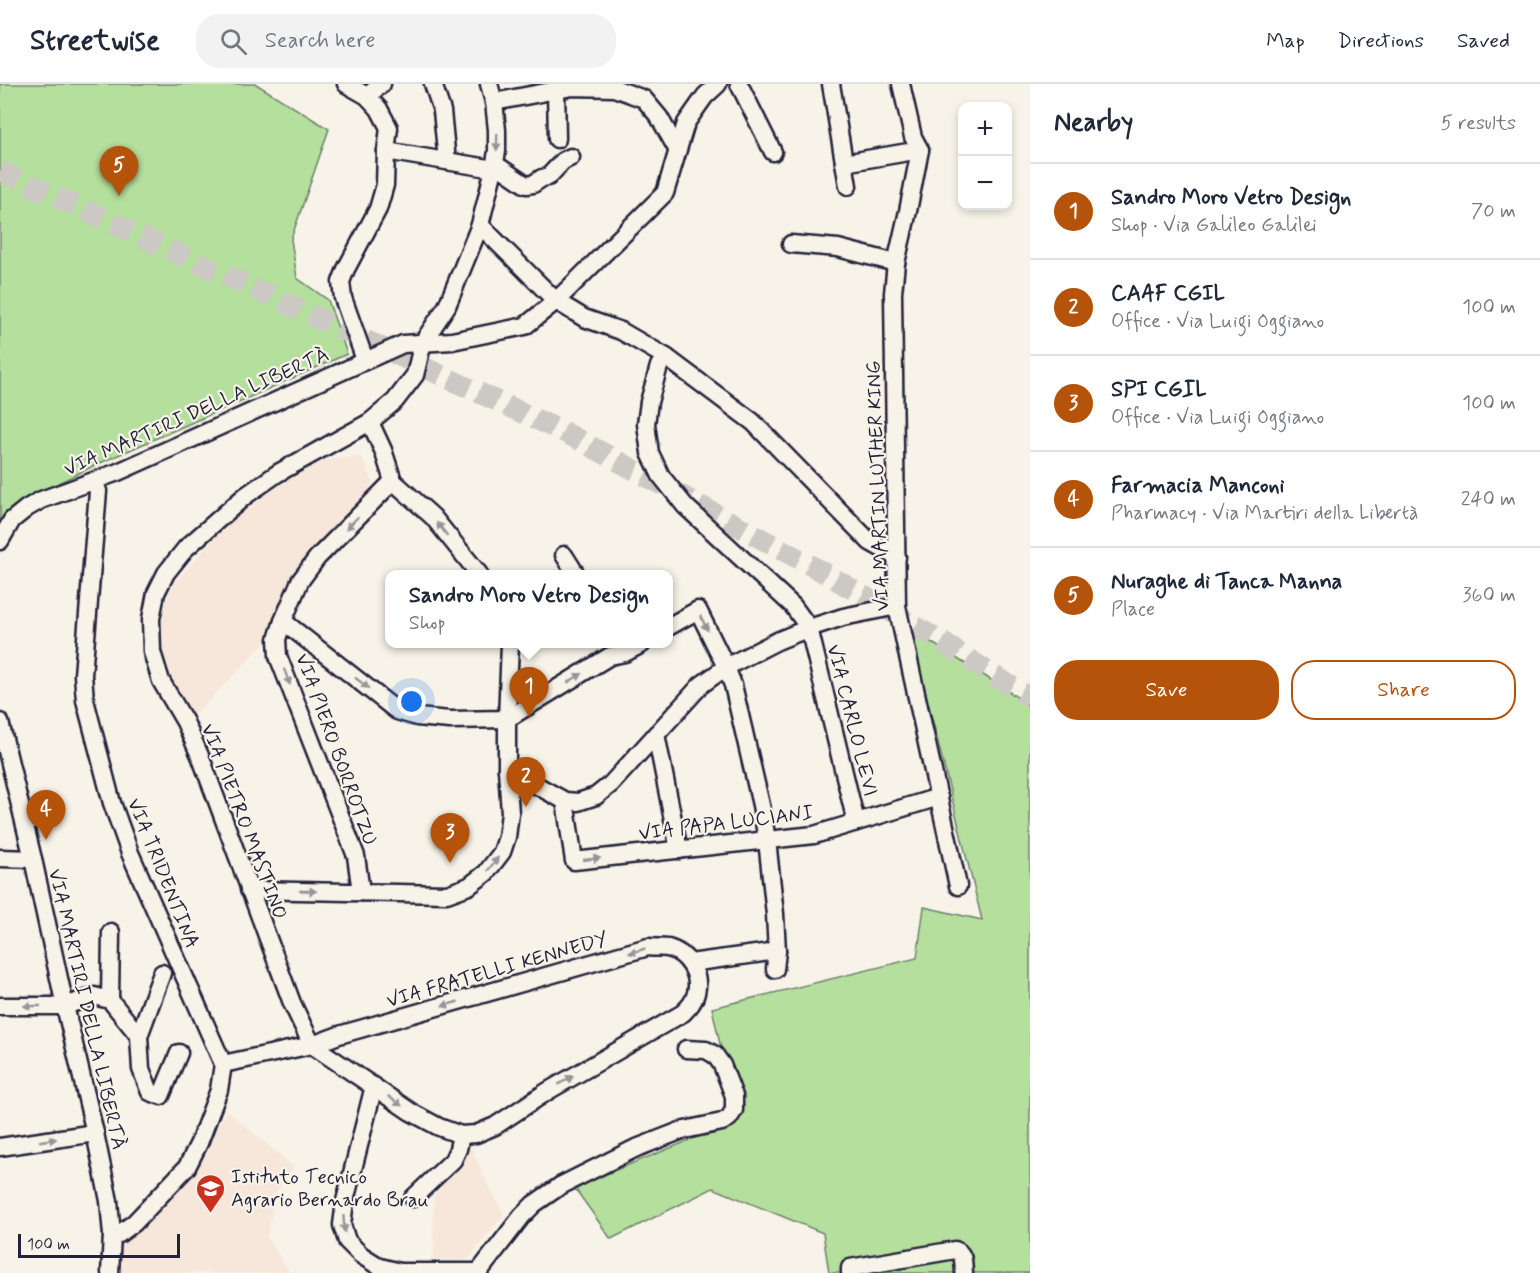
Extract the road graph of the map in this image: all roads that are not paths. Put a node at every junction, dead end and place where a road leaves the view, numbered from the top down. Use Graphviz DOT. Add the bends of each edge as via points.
graph roads {
  1 [pos="346,84"];
  2 [pos="382,84"];
  3 [pos="433,84"];
  4 [pos="489,84"];
  5 [pos="718,84"];
  6 [pos="739,84"];
  7 [pos="831,84"];
  8 [pos="901,84"];
  9 [pos="556,90"];
  10 [pos="367,96"];
  11 [pos="494,102"];
  12 [pos="557,139"];
  13 [pos="678,149"];
  14 [pos="920,150"];
  15 [pos="386,152"];
  16 [pos="773,152"];
  17 [pos="571,157"];
  18 [pos="447,162"];
  19 [pos="844,163"];
  20 [pos="494,169"];
  21 [pos="848,186"];
  22 [pos="480,225"];
  23 [pos="790,244"];
  24 [pos="896,263"];
  25 [pos="556,301"];
  26 [pos="423,342"];
  27 [pos="666,357"];
  28 [pos="365,360"];
  29 [pos="370,422"];
  30 [pos="94,481"];
  31 [pos="393,481"];
  32 [pos="0,541"];
  33 [pos="564,555"];
  34 [pos="897,557"];
  35 [pos="476,570"];
  36 [pos="573,570"];
  37 [pos="897,606"];
  38 [pos="283,621"];
  39 [pos="673,625"];
  40 [pos="809,628"];
  41 [pos="510,648"];
  42 [pos="622,648"];
  43 [pos="726,667"];
  44 [pos="507,719"];
  45 [pos="0,722"];
  46 [pos="656,734"];
  47 [pos="507,769"];
  48 [pos="939,798"];
  49 [pos="565,801"];
  50 [pos="856,822"];
  51 [pos="767,840"];
  52 [pos="679,850"];
  53 [pos="0,858"];
  54 [pos="33,859"];
  55 [pos="958,886"];
  56 [pos="249,890"];
  57 [pos="361,892"];
  58 [pos="111,932"];
  59 [pos="777,951"];
  60 [pos="690,963"];
  61 [pos="775,969"];
  62 [pos="162,973"];
  63 [pos="110,1000"];
  64 [pos="0,1006"];
  65 [pos="65,1006"];
  66 [pos="139,1036"];
  67 [pos="312,1045"];
  68 [pos="686,1049"];
  69 [pos="179,1053"];
  70 [pos="223,1064"];
  71 [pos="374,1086"];
  72 [pos="95,1133"];
  73 [pos="461,1135"];
  74 [pos="0,1147"];
  75 [pos="413,1198"];
  76 [pos="112,1235"];
  77 [pos="478,1272"];
  78 [pos="110,1273"];
  79 [pos="850,1273"];
  80 [pos="964,1273"];
  1 -- 10 [label="street"];
  2 -- 10 [label="street"];
  3 -- 18 [label="street" via="442,111"];
  4 -- 11 [label="street"];
  5 -- 13 [label="street, VIA MARTIRI DELLA LIBERTÀ" via="686,123"];
  6 -- 16 [label="street"];
  7 -- 19 [label="street"];
  8 -- 14 [label="street" via="913,137"];
  9 -- 11 [label="street"];
  9 -- 12 [label="street"];
  9 -- 13 [label="street" via="614,88 644,99"];
  10 -- 15 [label="street" via="389,128"];
  11 -- 20 [label="street, one-way"];
  13 -- 25 [label="street, VIA MARTIRI DELLA LIBERTÀ" via="665,193"];
  14 -- 19 [label="street"];
  14 -- 24 [label="street, VIA MARTIN LUTHER KING"];
  15 -- 18 [label="street"];
  15 -- 28 [label="street" via="385,185 378,209 341,282"];
  17 -- 20 [label="street" via="533,184 526,185 501,168"];
  18 -- 20 [label="street"];
  19 -- 21 [label="street"];
  20 -- 22 [label="street"];
  22 -- 25 [label="street"];
  22 -- 26 [label="street" via="447,306"];
  23 -- 24 [label="street" via="838,248"];
  24 -- 34 [label="street, VIA MARTIN LUTHER KING" via="893,293"];
  25 -- 26 [label="street, VIA MARTIRI DELLA LIBERTÀ" via="525,326"];
  25 -- 27 [label="street"];
  26 -- 28 [label="street, VIA MARTIRI DELLA LIBERTÀ" via="403,344"];
  26 -- 29 [label="street, VIA PIETRO MASTINO" via="415,375 395,402"];
  27 -- 34 [label="street" via="753,423 870,542"];
  27 -- 40 [label="street" via="659,366 646,424 650,453 661,476 685,506 793,606"];
  28 -- 30 [label="street, VIA MARTIRI DELLA LIBERTÀ"];
  29 -- 31 [label="street"];
  29 -- 56 [label="street, VIA PIETRO MASTINO" via="245,496 186,548 156,593 151,619 152,652 161,681 201,758"];
  30 -- 32 [label="street, VIA MARTIRI DELLA LIBERTÀ" via="27,508 12,520"];
  30 -- 70 [label="street, VIA TRIDENTINA" via="98,492 83,675 85,700 112,803 130,853"];
  35 -- 31 [label="street, one-way" via="433,517"];
  31 -- 38 [label="street, VIA PIERO BORROTZU, one-way" via="318,558 300,581"];
  33 -- 36 [label="street"];
  34 -- 37 [label="street, VIA MARTIN LUTHER KING"];
  37 -- 40 [label="street"];
  37 -- 48 [label="street, VIA MARTIN LUTHER KING"];
  38 -- 44 [label="street, one-way" via="397,711 450,720"];
  38 -- 57 [label="street, VIA PIERO BORROTZU, one-way" via="277,639 278,656 356,856"];
  39 -- 43 [label="street, one-way" via="698,610"];
  40 -- 43 [label="street"];
  40 -- 50 [label="street, VIA CARLO LEVI"];
  41 -- 44 [label="street"];
  44 -- 42 [label="street, one-way"];
  43 -- 46 [label="street" via="701,685"];
  43 -- 51 [label="street" via="734,685"];
  44 -- 47 [label="street"];
  45 -- 54 [label="street, VIA MARTIRI DELLA LIBERTÀ"];
  46 -- 49 [label="street" via="596,796 578,802"];
  46 -- 52 [label="street"];
  47 -- 49 [label="street"];
  57 -- 47 [label="street, one-way" via="447,894 469,886 486,873 502,852 507,837"];
  48 -- 50 [label="street, VIA PAPA LUCIANI"];
  48 -- 55 [label="street, VIA MARTIN LUTHER KING"];
  49 -- 52 [label="street, VIA PAPA LUCIANI, one-way" via="574,861"];
  50 -- 51 [label="street, VIA PAPA LUCIANI" via="814,835"];
  51 -- 52 [label="street, VIA PAPA LUCIANI"];
  51 -- 59 [label="street"];
  53 -- 54 [label="street"];
  54 -- 65 [label="street, VIA MARTIRI DELLA LIBERTÀ"];
  56 -- 57 [label="street, one-way"];
  56 -- 67 [label="street, VIA PIETRO MASTINO"];
  58 -- 63 [label="street"];
  59 -- 60 [label="street"];
  59 -- 61 [label="street"];
  60 -- 67 [label="street, VIA FRATELLI KENNEDY, one-way" via="667,948 648,948"];
  73 -- 60 [label="street, one-way" via="495,1126 683,1013 696,993 697,982"];
  62 -- 66 [label="street"];
  63 -- 65 [label="street" via="94,996"];
  63 -- 66 [label="street"];
  65 -- 64 [label="street, one-way"];
  65 -- 72 [label="street, VIA MARTIRI DELLA LIBERTÀ"];
  66 -- 69 [label="street" via="141,1069 150,1092 161,1096"];
  67 -- 70 [label="street, VIA FRATELLI KENNEDY"];
  67 -- 71 [label="street"];
  68 -- 77 [label="street" via="716,1054 734,1096 734,1110 729,1118 634,1149 560,1186 534,1203"];
  70 -- 76 [label="street" via="219,1090 187,1167 134,1223"];
  71 -- 73 [label="street, one-way" via="421,1117"];
  71 -- 77 [label="street, one-way" via="345,1201 342,1225 347,1241 380,1267 400,1272"];
  74 -- 72 [label="street, one-way"];
  72 -- 76 [label="street, VIA MARTIRI DELLA LIBERTÀ"];
  73 -- 75 [label="street" via="453,1160"];
  76 -- 78 [label="street, VIA MARTIRI DELLA LIBERTÀ"];
  79 -- 80 [label="street" via="850,1268 955,1250 963,1256"];
}
